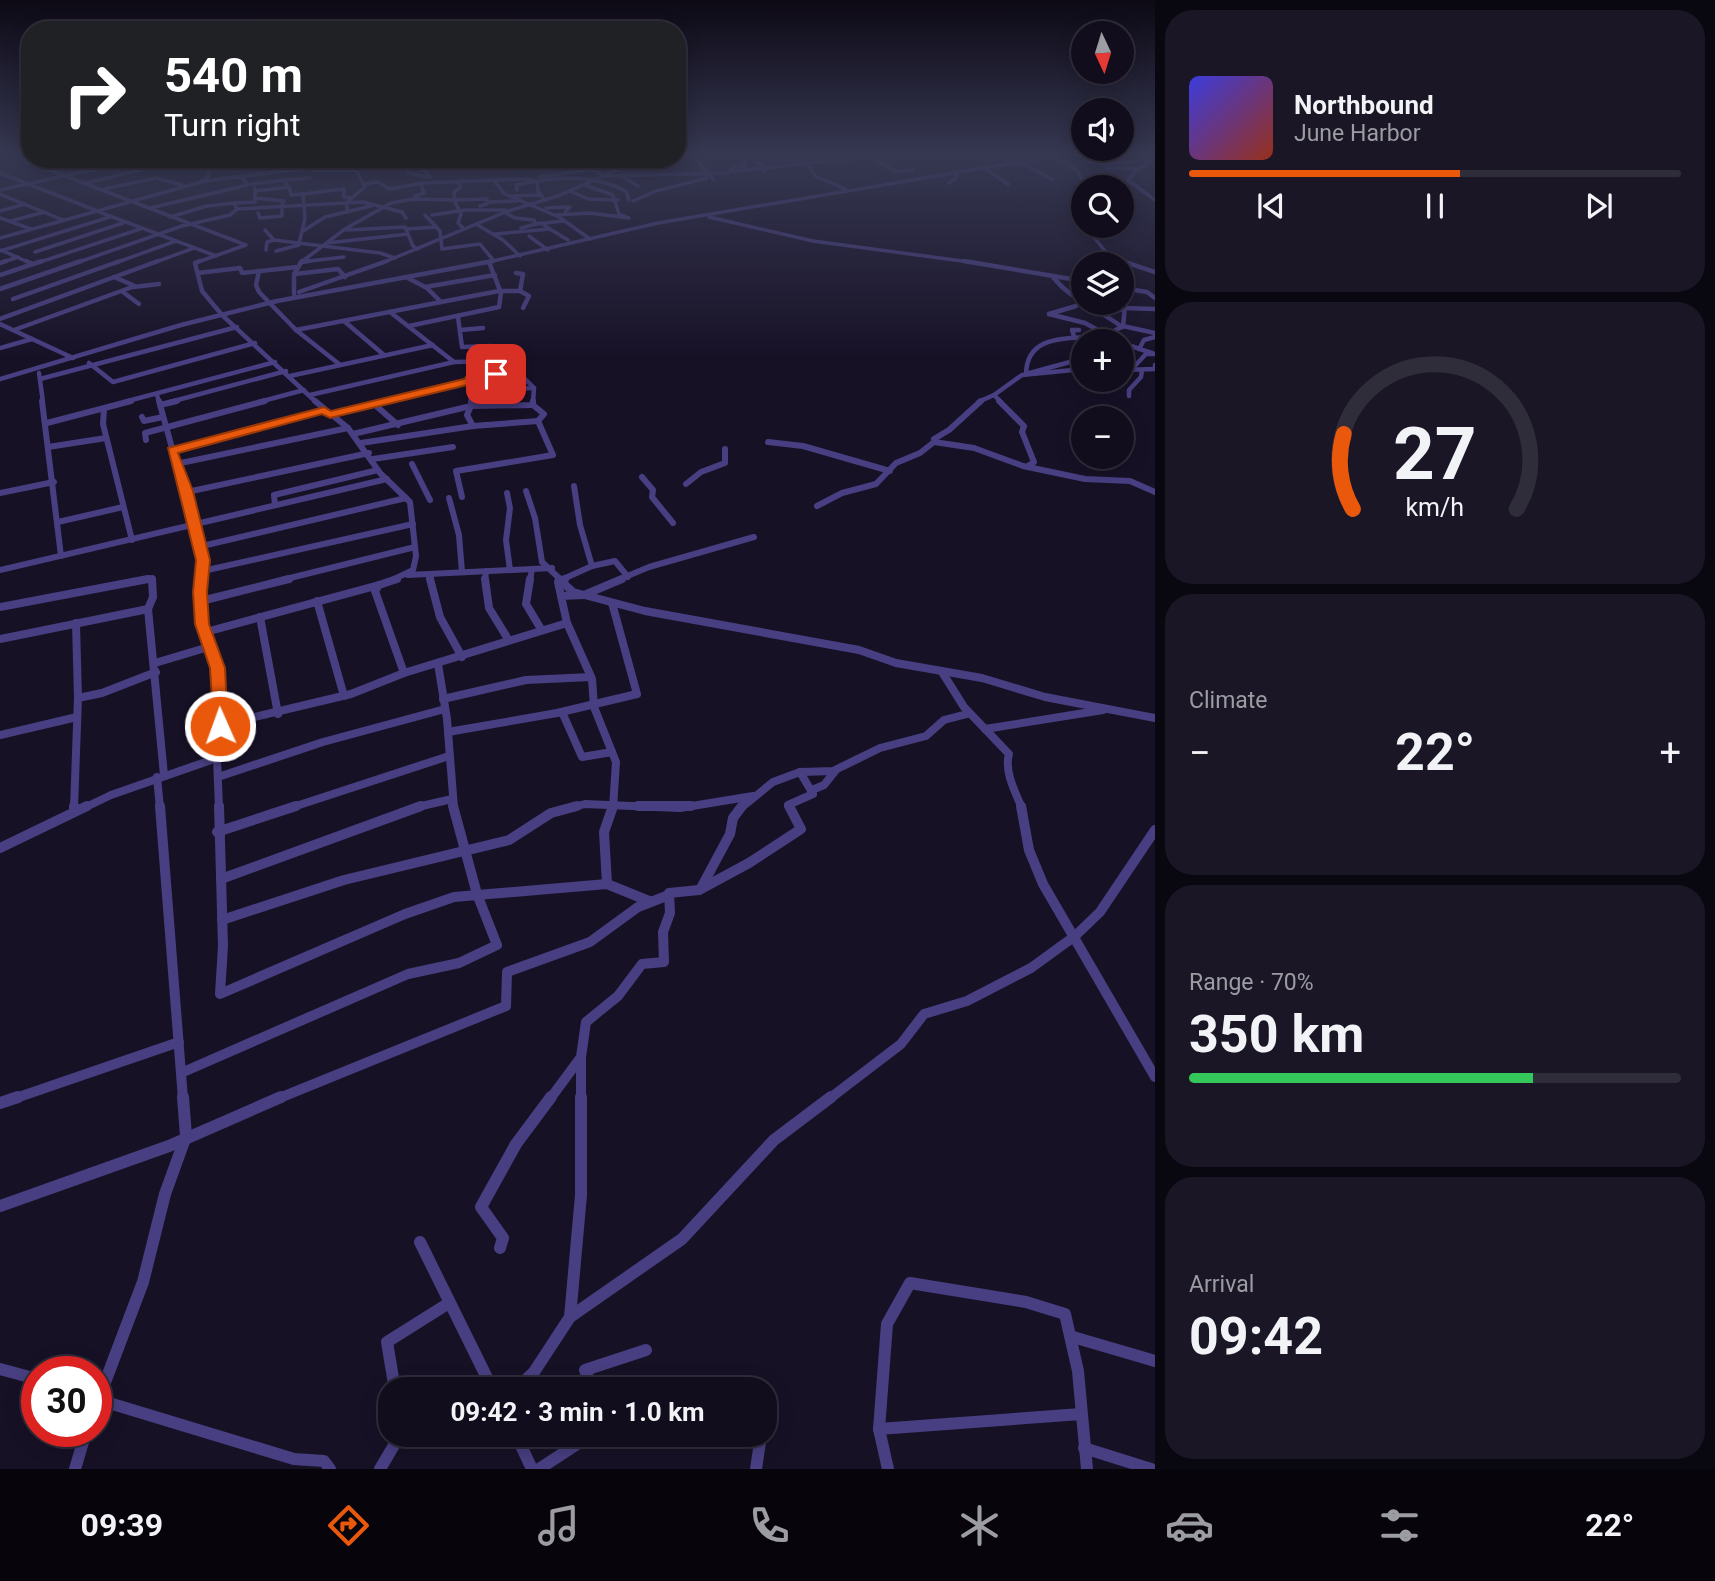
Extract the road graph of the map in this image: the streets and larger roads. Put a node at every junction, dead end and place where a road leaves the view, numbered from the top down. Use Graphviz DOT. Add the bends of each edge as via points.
graph roads {
  1 [pos="12,222"];
  2 [pos="57,222"];
  3 [pos="66,222"];
  4 [pos="95,222"];
  5 [pos="120,222"];
  6 [pos="182,222"];
  7 [pos="199,222"];
  8 [pos="305,222"];
  9 [pos="319,222"];
  10 [pos="358,222"];
  11 [pos="432,222"];
  12 [pos="458,222"];
  13 [pos="482,222"];
  14 [pos="536,222"];
  15 [pos="554,222"];
  16 [pos="565,222"];
  17 [pos="628,222"];
  18 [pos="674,222"];
  19 [pos="730,222"];
  20 [pos="123,223"];
  21 [pos="188,224"];
  22 [pos="476,224"];
  23 [pos="539,224"];
  24 [pos="78,227"];
  25 [pos="437,227"];
  26 [pos="521,228"];
  27 [pos="31,229"];
  28 [pos="140,229"];
  29 [pos="550,229"];
  30 [pos="265,230"];
  31 [pos="345,230"];
  32 [pos="626,230"];
  33 [pos="303,231"];
  34 [pos="464,231"];
  35 [pos="329,232"];
  36 [pos="407,232"];
  37 [pos="495,234"];
  38 [pos="158,235"];
  39 [pos="529,236"];
  40 [pos="0,238"];
  41 [pos="471,238"];
  42 [pos="1094,238"];
  43 [pos="352,239"];
  44 [pos="440,239"];
  45 [pos="590,239"];
  46 [pos="274,240"];
  47 [pos="568,240"];
  48 [pos="176,241"];
  49 [pos="299,243"];
  50 [pos="306,244"];
  51 [pos="323,244"];
  52 [pos="480,244"];
  53 [pos="55,245"];
  54 [pos="194,248"];
  55 [pos="418,249"];
  56 [pos="1,250"];
  57 [pos="266,250"];
  58 [pos="354,250"];
  59 [pos="548,250"];
  60 [pos="35,251"];
  61 [pos="73,251"];
  62 [pos="276,251"];
  63 [pos="1105,252"];
  64 [pos="216,256"];
  65 [pos="520,256"];
  66 [pos="18,257"];
  67 [pos="344,257"];
  68 [pos="396,258"];
  69 [pos="491,261"];
  70 [pos="301,262"];
  71 [pos="0,263"];
  72 [pos="33,264"];
  73 [pos="1134,265"];
  74 [pos="297,267"];
  75 [pos="259,271"];
  76 [pos="516,272"];
  77 [pos="1155,272"];
  78 [pos="198,273"];
  79 [pos="295,274"];
  80 [pos="1044,274"];
  81 [pos="0,275"];
  82 [pos="495,275"];
  83 [pos="114,277"];
  84 [pos="345,277"];
  85 [pos="406,277"];
  86 [pos="1071,279"];
  87 [pos="159,284"];
  88 [pos="425,286"];
  89 [pos="134,287"];
  90 [pos="1134,290"];
  91 [pos="0,291"];
  92 [pos="499,291"];
  93 [pos="520,291"];
  94 [pos="122,292"];
  95 [pos="293,294"];
  96 [pos="1071,295"];
  97 [pos="1155,297"];
  98 [pos="13,299"];
  99 [pos="280,300"];
  100 [pos="441,302"];
  101 [pos="270,303"];
  102 [pos="139,304"];
  103 [pos="379,306"];
  104 [pos="1071,307"];
  105 [pos="30,308"];
  106 [pos="523,308"];
  107 [pos="1134,308"];
  108 [pos="1155,309"];
  109 [pos="388,312"];
  110 [pos="222,315"];
  111 [pos="1123,315"];
  112 [pos="1104,316"];
  113 [pos="458,317"];
  114 [pos="344,321"];
  115 [pos="0,322"];
  116 [pos="237,327"];
  117 [pos="409,327"];
  118 [pos="1122,327"];
  119 [pos="483,328"];
  120 [pos="1097,329"];
  121 [pos="1100,329"];
  122 [pos="1118,329"];
  123 [pos="14,330"];
  124 [pos="296,330"];
  125 [pos="460,330"];
  126 [pos="1155,335"];
  127 [pos="1071,338"];
  128 [pos="32,339"];
  129 [pos="255,344"];
  130 [pos="433,345"];
  131 [pos="492,346"];
  132 [pos="1134,346"];
  133 [pos="0,348"];
  134 [pos="1134,351"];
  135 [pos="1154,354"];
  136 [pos="384,355"];
  137 [pos="75,357"];
  138 [pos="1071,361"];
  139 [pos="275,362"];
  140 [pos="454,362"];
  141 [pos="339,364"];
  142 [pos="1134,364"];
  143 [pos="93,365"];
  144 [pos="1155,365"];
  145 [pos="39,367"];
  146 [pos="1071,369"];
  147 [pos="1134,370"];
  148 [pos="1142,370"];
  149 [pos="288,374"];
  150 [pos="496,374"];
  151 [pos="1026,374"];
  152 [pos="0,379"];
  153 [pos="40,379"];
  154 [pos="534,388"];
  155 [pos="307,393"];
  156 [pos="157,395"];
  157 [pos="994,395"];
  158 [pos="1129,396"];
  159 [pos="374,404"];
  160 [pos="160,405"];
  161 [pos="533,405"];
  162 [pos="471,407"];
  163 [pos="104,409"];
  164 [pos="327,412"];
  165 [pos="142,417"];
  166 [pos="163,417"];
  167 [pos="538,421"];
  168 [pos="396,422"];
  169 [pos="47,423"];
  170 [pos="473,426"];
  171 [pos="166,428"];
  172 [pos="348,428"];
  173 [pos="353,434"];
  174 [pos="406,435"];
  175 [pos="106,438"];
  176 [pos="146,440"];
  177 [pos="768,442"];
  178 [pos="361,443"];
  179 [pos="929,443"];
  180 [pos="48,447"];
  181 [pos="453,447"];
  182 [pos="725,449"];
  183 [pos="172,451"];
  184 [pos="371,456"];
  185 [pos="176,464"];
  186 [pos="412,464"];
  187 [pos="1027,466"];
  188 [pos="378,470"];
  189 [pos="890,471"];
  190 [pos="642,477"];
  191 [pos="387,479"];
  192 [pos="54,482"];
  193 [pos="685,484"];
  194 [pos="574,486"];
  195 [pos="526,491"];
  196 [pos="187,492"];
  197 [pos="1155,492"];
  198 [pos="507,493"];
  199 [pos="0,494"];
  200 [pos="462,497"];
  201 [pos="406,498"];
  202 [pos="449,498"];
  203 [pos="430,500"];
  204 [pos="275,505"];
  205 [pos="817,506"];
  206 [pos="123,507"];
  207 [pos="58,522"];
  208 [pos="673,523"];
  209 [pos="194,524"];
  210 [pos="413,524"];
  211 [pos="754,537"];
  212 [pos="132,540"];
  213 [pos="198,547"];
  214 [pos="415,547"];
  215 [pos="61,556"];
  216 [pos="592,566"];
  217 [pos="552,568"];
  218 [pos="532,569"];
  219 [pos="0,570"];
  220 [pos="510,570"];
  221 [pos="203,571"];
  222 [pos="486,571"];
  223 [pos="461,572"];
  224 [pos="430,574"];
  225 [pos="408,575"];
  226 [pos="628,577"];
  227 [pos="563,580"];
  228 [pos="379,585"];
  229 [pos="584,594"];
  230 [pos="561,596"];
  231 [pos="201,601"];
  232 [pos="317,601"];
  233 [pos="612,603"];
  234 [pos="0,607"];
  235 [pos="148,609"];
  236 [pos="260,617"];
  237 [pos="76,623"];
  238 [pos="567,623"];
  239 [pos="541,629"];
  240 [pos="206,632"];
  241 [pos="0,639"];
  242 [pos="508,639"];
  243 [pos="212,646"];
  244 [pos="462,657"];
  245 [pos="155,663"];
  246 [pos="438,664"];
  247 [pos="156,672"];
  248 [pos="942,672"];
  249 [pos="404,673"];
  250 [pos="591,677"];
  251 [pos="344,696"];
  252 [pos="78,698"];
  253 [pos="444,704"];
  254 [pos="594,705"];
  255 [pos="1110,709"];
  256 [pos="562,712"];
  257 [pos="278,714"];
  258 [pos="967,714"];
  259 [pos="77,717"];
  260 [pos="1155,718"];
  261 [pos="221,725"];
  262 [pos="985,729"];
  263 [pos="448,732"];
  264 [pos="1,735"];
  265 [pos="612,752"];
  266 [pos="449,756"];
  267 [pos="217,758"];
  268 [pos="836,770"];
  269 [pos="800,772"];
  270 [pos="160,776"];
  271 [pos="218,777"];
  272 [pos="811,790"];
  273 [pos="752,796"];
  274 [pos="452,799"];
  275 [pos="613,805"];
  276 [pos="74,812"];
  277 [pos="1155,830"];
  278 [pos="217,832"];
  279 [pos="0,848"];
  280 [pos="465,850"];
  281 [pos="220,880"];
  282 [pos="607,884"];
  283 [pos="699,890"];
  284 [pos="477,894"];
  285 [pos="669,895"];
  286 [pos="649,901"];
  287 [pos="222,920"];
  288 [pos="1075,936"];
  289 [pos="179,1042"];
  290 [pos="580,1058"];
  291 [pos="181,1073"];
  292 [pos="1155,1077"];
  293 [pos="0,1103"];
  294 [pos="186,1136"];
  295 [pos="0,1206"];
  296 [pos="420,1242"];
  297 [pos="500,1248"];
  298 [pos="449,1303"];
  299 [pos="570,1317"];
  300 [pos="1073,1337"];
  301 [pos="646,1350"];
  302 [pos="1155,1361"];
  303 [pos="112,1364"];
  304 [pos="0,1369"];
  305 [pos="21,1375"];
  306 [pos="393,1377"];
  307 [pos="486,1377"];
  308 [pos="529,1377"];
  309 [pos="588,1377"];
  310 [pos="112,1406"];
  311 [pos="1081,1414"];
  312 [pos="879,1429"];
  313 [pos="82,1447"];
  314 [pos="393,1447"];
  315 [pos="522,1447"];
  316 [pos="573,1447"];
  317 [pos="759,1447"];
  318 [pos="1084,1448"];
  319 [pos="75,1469"];
  320 [pos="330,1469"];
  321 [pos="380,1469"];
  322 [pos="532,1469"];
  323 [pos="539,1469"];
  324 [pos="756,1469"];
  325 [pos="888,1469"];
  326 [pos="1087,1469"];
  327 [pos="1152,1469"];
  1 -- 27 [label="street"];
  2 -- 27 [label="street"];
  3 -- 24 [label="street"];
  4 -- 24 [label="street"];
  5 -- 20 [label="street"];
  6 -- 21 [label="street"];
  7 -- 21 [label="street"];
  8 -- 33 [label="street"];
  9 -- 33 [label="street"];
  10 -- 31 [label="street"];
  11 -- 25 [label="street"];
  12 -- 34 [label="street"];
  13 -- 22 [label="street"];
  14 -- 23 [label="street"];
  15 -- 23 [label="street"];
  16 -- 45 [label="street"];
  17 -- 32 [label="street"];
  18 -- 32 [label="street"];
  19 -- 80 [label="street" via="813,241"];
  20 -- 28 [label="street"];
  20 -- 53 [label="street"];
  21 -- 38 [label="street"];
  21 -- 64 [label="street" via="246,244"];
  22 -- 34 [label="street"];
  22 -- 37 [label="street"];
  23 -- 26 [label="street"];
  23 -- 29 [label="street"];
  24 -- 56 [label="street"];
  25 -- 36 [label="street"];
  25 -- 44 [label="street"];
  27 -- 40 [label="street"];
  28 -- 38 [label="street"];
  28 -- 61 [label="street"];
  29 -- 37 [label="street"];
  29 -- 47 [label="street"];
  30 -- 46 [label="street"];
  31 -- 36 [label="street" via="403,227"];
  31 -- 51 [label="street"];
  32 -- 45 [label="street"];
  33 -- 49 [label="street"];
  34 -- 44 [label="street"];
  35 -- 51 [label="street" via="318,243"];
  36 -- 43 [label="street"];
  36 -- 55 [label="street"];
  37 -- 65 [label="street"];
  38 -- 48 [label="street"];
  38 -- 91 [label="street"];
  39 -- 59 [label="street"];
  41 -- 52 [label="street"];
  42 -- 63 [label="street"];
  43 -- 51 [label="street"];
  43 -- 58 [label="street"];
  44 -- 52 [label="street" via="442,249"];
  44 -- 55 [label="street"];
  45 -- 59 [label="street"];
  46 -- 49 [label="street"];
  46 -- 57 [label="street" via="267,242"];
  48 -- 54 [label="street"];
  48 -- 98 [label="street"];
  49 -- 50 [label="street"];
  50 -- 51 [label="street"];
  50 -- 62 [label="street"];
  51 -- 58 [label="street"];
  51 -- 70 [label="street"];
  52 -- 69 [label="street"];
  53 -- 60 [label="street"];
  53 -- 61 [label="street"];
  54 -- 64 [label="street"];
  54 -- 83 [label="street"];
  55 -- 68 [label="street"];
  56 -- 66 [label="street"];
  58 -- 68 [label="street"];
  59 -- 65 [label="street"];
  61 -- 72 [label="street"];
  64 -- 78 [label="street" via="195,263"];
  65 -- 69 [label="street"];
  66 -- 71 [label="street"];
  66 -- 72 [label="street"];
  67 -- 70 [label="street"];
  68 -- 84 [label="street"];
  69 -- 82 [label="street"];
  69 -- 85 [label="street"];
  70 -- 74 [label="street"];
  72 -- 81 [label="street"];
  73 -- 77 [label="street"];
  74 -- 75 [label="street"];
  74 -- 79 [label="street"];
  75 -- 78 [label="street" via="242,273 240,268"];
  75 -- 101 [label="street" via="256,285"];
  76 -- 93 [label="street" via="523,274"];
  78 -- 110 [label="street" via="202,291"];
  79 -- 84 [label="street" via="338,269"];
  79 -- 95 [label="street"];
  80 -- 86 [label="street"];
  80 -- 96 [label="street"];
  82 -- 88 [label="street"];
  82 -- 92 [label="street"];
  83 -- 89 [label="street"];
  83 -- 105 [label="street"];
  84 -- 95 [label="street"];
  85 -- 88 [label="street"];
  85 -- 99 [label="street"];
  87 -- 89 [label="street"];
  88 -- 100 [label="street"];
  89 -- 94 [label="street"];
  90 -- 97 [label="street"];
  91 -- 98 [label="street"];
  92 -- 93 [label="street"];
  92 -- 100 [label="street"];
  92 -- 113 [label="street" via="499,307"];
  93 -- 106 [label="street" via="529,296"];
  94 -- 102 [label="street"];
  94 -- 123 [label="street"];
  95 -- 99 [label="street"];
  98 -- 105 [label="street"];
  99 -- 101 [label="street"];
  100 -- 109 [label="street"];
  101 -- 110 [label="street"];
  101 -- 124 [label="street"];
  103 -- 109 [label="street"];
  104 -- 120 [label="street" via="1049,314"];
  105 -- 115 [label="street"];
  107 -- 108 [label="street"];
  109 -- 114 [label="street"];
  109 -- 117 [label="street"];
  110 -- 116 [label="street"];
  110 -- 137 [label="street"];
  111 -- 118 [label="street"];
  112 -- 118 [label="street"];
  112 -- 121 [label="street"];
  113 -- 117 [label="street"];
  113 -- 125 [label="street"];
  114 -- 124 [label="street"];
  114 -- 136 [label="street"];
  115 -- 123 [label="street"];
  116 -- 129 [label="street"];
  116 -- 143 [label="street"];
  117 -- 130 [label="street"];
  118 -- 122 [label="street"];
  118 -- 126 [label="street"];
  119 -- 125 [label="street"];
  123 -- 128 [label="street"];
  124 -- 141 [label="street"];
  125 -- 131 [label="street" via="462,347"];
  126 -- 132 [label="street"];
  127 -- 151 [label="street" via="1032,349 1025,358"];
  128 -- 133 [label="street"];
  128 -- 137 [label="street"];
  129 -- 139 [label="street"];
  129 -- 143 [label="street" via="113,382"];
  130 -- 136 [label="street"];
  130 -- 140 [label="street"];
  134 -- 135 [label="street"];
  135 -- 142 [label="street" via="1146,354"];
  136 -- 141 [label="street"];
  137 -- 143 [label="street"];
  137 -- 145 [label="street"];
  138 -- 151 [label="street"];
  139 -- 149 [label="street"];
  139 -- 156 [label="street"];
  140 -- 150 [label="street" via="496,360"];
  140 -- 155 [label="street"];
  141 -- 149 [label="street"];
  143 -- 153 [label="street"];
  144 -- 148 [label="street" via="1155,369"];
  145 -- 152 [label="street"];
  145 -- 153 [label="street"];
  146 -- 151 [label="street"];
  147 -- 148 [label="street"];
  148 -- 158 [label="street"];
  149 -- 155 [label="street"];
  149 -- 160 [label="street"];
  150 -- 154 [label="street" via="519,373"];
  150 -- 159 [label="street"];
  151 -- 157 [label="street"];
  153 -- 169 [label="street"];
  154 -- 161 [label="street"];
  154 -- 162 [label="street" via="477,390 471,392"];
  155 -- 164 [label="street"];
  155 -- 171 [label="street"];
  156 -- 160 [label="street"];
  156 -- 163 [label="street"];
  157 -- 179 [label="street" via="964,411 947,433"];
  157 -- 187 [label="street" via="1024,426 1022,432 1034,462"];
  159 -- 164 [label="street"];
  159 -- 168 [label="street"];
  160 -- 166 [label="street"];
  161 -- 162 [label="street"];
  161 -- 167 [label="street" via="544,414"];
  162 -- 168 [label="street"];
  162 -- 170 [label="street" via="467,415"];
  163 -- 169 [label="street"];
  163 -- 175 [label="street"];
  164 -- 172 [label="street"];
  164 -- 183 [label="street"];
  165 -- 166 [label="street" via="144,421"];
  166 -- 171 [label="street"];
  167 -- 170 [label="street"];
  167 -- 200 [label="street" via="552,456 456,471"];
  168 -- 173 [label="street"];
  168 -- 174 [label="street"];
  169 -- 180 [label="street"];
  170 -- 174 [label="street"];
  171 -- 176 [label="street" via="145,433"];
  171 -- 183 [label="street"];
  172 -- 173 [label="street"];
  172 -- 185 [label="street"];
  173 -- 178 [label="street"];
  174 -- 178 [label="street"];
  175 -- 180 [label="street"];
  175 -- 206 [label="street"];
  177 -- 189 [label="street" via="803,446"];
  178 -- 184 [label="street"];
  179 -- 187 [label="street" via="974,448"];
  179 -- 189 [label="street"];
  180 -- 192 [label="street"];
  181 -- 184 [label="street"];
  182 -- 193 [label="street" via="725,463"];
  183 -- 185 [label="street"];
  184 -- 188 [label="street"];
  184 -- 196 [label="street"];
  185 -- 196 [label="street"];
  186 -- 203 [label="street"];
  187 -- 197 [label="street" via="1094,480 1130,481"];
  188 -- 191 [label="street"];
  188 -- 204 [label="street" via="274,495"];
  189 -- 205 [label="street" via="876,484"];
  190 -- 208 [label="street"];
  191 -- 201 [label="street"];
  191 -- 204 [label="street"];
  192 -- 199 [label="street"];
  192 -- 207 [label="street"];
  194 -- 216 [label="street"];
  195 -- 217 [label="street" via="542,562"];
  196 -- 209 [label="street"];
  198 -- 220 [label="street"];
  201 -- 210 [label="street"];
  201 -- 213 [label="street"];
  202 -- 223 [label="street" via="459,535"];
  204 -- 209 [label="street"];
  206 -- 207 [label="street"];
  206 -- 212 [label="street"];
  207 -- 215 [label="street"];
  209 -- 212 [label="street"];
  209 -- 213 [label="street"];
  210 -- 214 [label="street"];
  210 -- 221 [label="street"];
  211 -- 226 [label="street"];
  212 -- 215 [label="street"];
  213 -- 221 [label="street"];
  214 -- 225 [label="street" via="413,570"];
  214 -- 231 [label="street"];
  215 -- 219 [label="street"];
  216 -- 226 [label="street" via="615,561"];
  216 -- 227 [label="street"];
  217 -- 218 [label="street"];
  217 -- 227 [label="street"];
  218 -- 220 [label="street"];
  218 -- 239 [label="street" via="526,604"];
  220 -- 222 [label="street"];
  221 -- 231 [label="street"];
  222 -- 223 [label="street"];
  222 -- 242 [label="street" via="483,590 487,607"];
  223 -- 224 [label="street"];
  224 -- 225 [label="street"];
  224 -- 244 [label="street" via="441,619"];
  225 -- 228 [label="street"];
  226 -- 229 [label="street"];
  227 -- 229 [label="street" via="573,592"];
  227 -- 230 [label="street" via="558,582"];
  228 -- 232 [label="street"];
  228 -- 249 [label="street" via="375,592"];
  229 -- 230 [label="street"];
  229 -- 233 [label="street"];
  230 -- 238 [label="street"];
  231 -- 240 [label="street"];
  232 -- 236 [label="street"];
  232 -- 251 [label="street"];
  233 -- 248 [label="street" via="790,636"];
  233 -- 254 [label="street" via="637,694"];
  234 -- 235 [label="street" via="152,578"];
  235 -- 237 [label="street"];
  235 -- 245 [label="street"];
  236 -- 240 [label="street"];
  236 -- 257 [label="street"];
  237 -- 241 [label="street"];
  237 -- 252 [label="street"];
  238 -- 239 [label="street"];
  238 -- 250 [label="street"];
  239 -- 242 [label="street"];
  240 -- 243 [label="street"];
  242 -- 244 [label="street"];
  243 -- 245 [label="street"];
  243 -- 261 [label="street"];
  244 -- 246 [label="street"];
  245 -- 247 [label="street"];
  246 -- 249 [label="street"];
  246 -- 253 [label="street"];
  247 -- 252 [label="street"];
  247 -- 270 [label="street"];
  248 -- 255 [label="street"];
  248 -- 258 [label="street"];
  249 -- 251 [label="street"];
  250 -- 253 [label="street" via="526,680"];
  250 -- 254 [label="street"];
  251 -- 257 [label="street"];
  252 -- 259 [label="street"];
  253 -- 263 [label="street"];
  253 -- 271 [label="street"];
  254 -- 256 [label="street"];
  254 -- 265 [label="street"];
  255 -- 260 [label="street"];
  255 -- 262 [label="street"];
  256 -- 263 [label="street"];
  256 -- 265 [label="street" via="582,757"];
  257 -- 261 [label="street"];
  258 -- 262 [label="street"];
  258 -- 268 [label="street" via="944,720 926,736 880,748"];
  259 -- 264 [label="street"];
  259 -- 276 [label="street"];
  261 -- 267 [label="street"];
  262 -- 288 [label="street" via="1009,754 1007,765 1027,825 1029,850 1043,884"];
  263 -- 266 [label="street"];
  265 -- 275 [label="street" via="616,762"];
  266 -- 274 [label="street"];
  266 -- 278 [label="street"];
  267 -- 270 [label="street"];
  267 -- 271 [label="street"];
  268 -- 269 [label="street"];
  268 -- 272 [label="street" via="824,785"];
  269 -- 272 [label="street"];
  269 -- 273 [label="street"];
  270 -- 276 [label="street"];
  270 -- 289 [label="street"];
  271 -- 278 [label="street"];
  272 -- 283 [label="street" via="813,794 788,805 801,829"];
  273 -- 275 [label="street" via="680,808"];
  273 -- 283 [label="street" via="733,818 730,834"];
  274 -- 280 [label="street"];
  274 -- 281 [label="street" via="413,808"];
  275 -- 280 [label="street" via="585,804 551,813 509,840"];
  275 -- 282 [label="street" via="604,832"];
  276 -- 279 [label="street"];
  277 -- 288 [label="street" via="1100,912"];
  278 -- 281 [label="street"];
  280 -- 284 [label="street"];
  280 -- 287 [label="street" via="344,880"];
  281 -- 287 [label="street"];
  282 -- 284 [label="street"];
  282 -- 286 [label="street"];
  283 -- 285 [label="street"];
  284 -- 287 [label="street" via="405,914 220,994"];
  284 -- 291 [label="street" via="498,945 459,963 408,974"];
  285 -- 286 [label="street"];
  285 -- 290 [label="street" via="664,962 642,964 618,996 586,1022"];
  286 -- 294 [label="street" via="629,911 599,937 507,972 506,1006"];
  288 -- 292 [label="street"];
  288 -- 299 [label="street" via="1031,968 967,1001 924,1014 901,1044 775,1140 682,1239"];
  289 -- 291 [label="street"];
  289 -- 293 [label="street"];
  290 -- 297 [label="street" via="516,1144 481,1207 503,1238"];
  290 -- 299 [label="street" via="581,1195"];
  291 -- 294 [label="street"];
  294 -- 295 [label="street"];
  294 -- 303 [label="street" via="165,1194 144,1282"];
  296 -- 298 [label="street"];
  298 -- 306 [label="street" via="387,1342"];
  298 -- 307 [label="street"];
  299 -- 308 [label="street"];
  300 -- 302 [label="street"];
  300 -- 311 [label="street"];
  300 -- 312 [label="street" via="1065,1314 1026,1301 910,1283 887,1324"];
  301 -- 309 [label="street" via="585,1370"];
  304 -- 305 [label="street"];
  310 -- 320 [label="street" via="294,1459 324,1461"];
  311 -- 312 [label="street"];
  311 -- 318 [label="street"];
  312 -- 325 [label="street"];
  313 -- 319 [label="street"];
  314 -- 321 [label="street"];
  315 -- 322 [label="street"];
  316 -- 323 [label="street"];
  317 -- 324 [label="street"];
  318 -- 326 [label="street"];
  318 -- 327 [label="street"];
}
